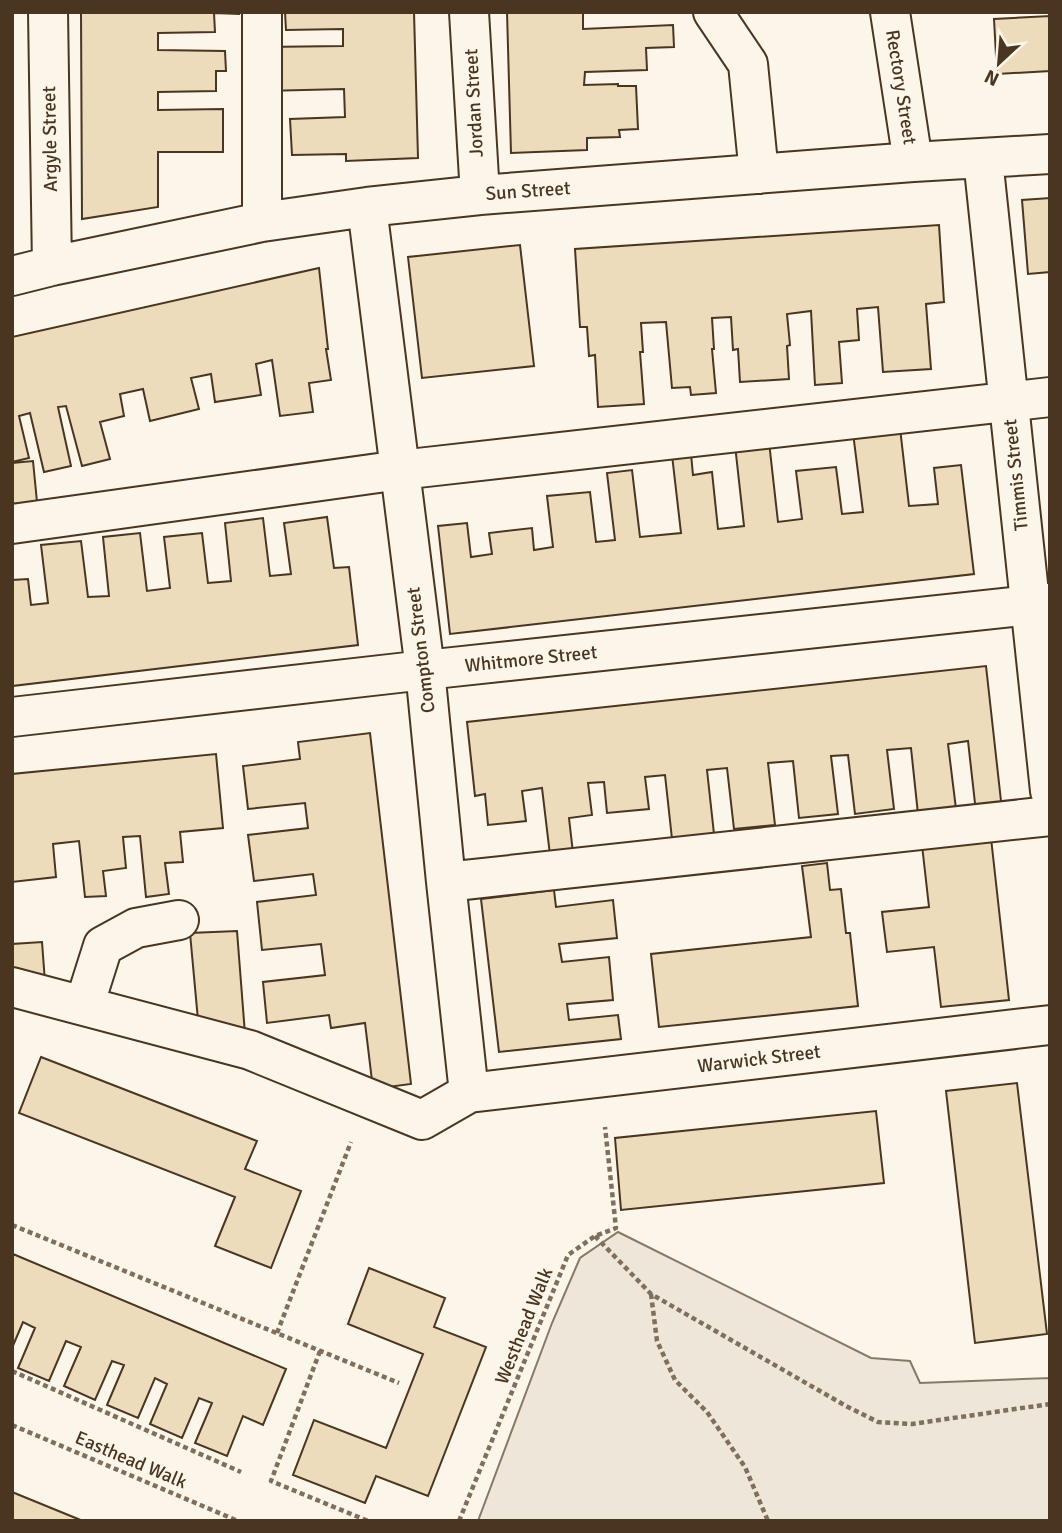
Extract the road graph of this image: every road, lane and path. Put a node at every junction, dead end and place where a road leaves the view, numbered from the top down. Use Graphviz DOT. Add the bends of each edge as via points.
graph roads {
  1 [pos="48,12"];
  2 [pos="262,12"];
  3 [pos="469,12"];
  4 [pos="713,12"];
  5 [pos="890,12"];
  6 [pos="1050,154"];
  7 [pos="983,159"];
  8 [pos="913,162"];
  9 [pos="759,174"];
  10 [pos="480,195"];
  11 [pos="368,207"];
  12 [pos="261,222"];
  13 [pos="52,265"];
  14 [pos="12,276"];
  15 [pos="1050,397"];
  16 [pos="1008,401"];
  17 [pos="400,470"];
  18 [pos="12,524"];
  19 [pos="1040,604"];
  20 [pos="425,670"];
  21 [pos="12,717"];
  22 [pos="1050,791"];
  23 [pos="1050,816"];
  24 [pos="446,883"];
  25 [pos="178,920"];
  26 [pos="12,987"];
  27 [pos="84,1006"];
  28 [pos="1050,1026"];
  29 [pos="600,1078"];
  30 [pos="469,1093"];
  31 [pos="368,1098"];
  32 [pos="12,1224"];
  33 [pos="595,1237"];
  34 [pos="651,1294"];
  35 [pos="276,1334"];
  36 [pos="320,1352"];
  37 [pos="12,1371"];
  38 [pos="399,1383"];
  39 [pos="1050,1404"];
  40 [pos="12,1425"];
  41 [pos="241,1472"];
  42 [pos="238,1521"];
  43 [pos="368,1521"];
  44 [pos="459,1521"];
  45 [pos="768,1521"];
  1 -- 13 [label="street, Argyle Street"];
  2 -- 12 [label="street"];
  3 -- 10 [label="street, Jordan Street"];
  4 -- 9 [label="street" via="748,64"];
  5 -- 8 [label="street, Rectory Street"];
  6 -- 7 [label="street, Sun Street"];
  7 -- 8 [label="street, Sun Street"];
  7 -- 16 [label="street, Timmis Street"];
  8 -- 9 [label="street, Sun Street"];
  9 -- 10 [label="street, Sun Street"];
  10 -- 11 [label="street, Sun Street"];
  11 -- 12 [label="street, Sun Street"];
  11 -- 17 [label="street, Compton Street"];
  12 -- 13 [label="street, Sun Street"];
  13 -- 14 [label="street, Sun Street"];
  15 -- 16 [label="street"];
  16 -- 17 [label="street"];
  16 -- 19 [label="street, Timmis Street"];
  17 -- 18 [label="street"];
  17 -- 20 [label="street, Compton Street"];
  19 -- 20 [label="street, Whitmore Street"];
  19 -- 22 [label="street, Timmis Street"];
  20 -- 21 [label="street, Whitmore Street"];
  20 -- 24 [label="street, Compton Street"];
  23 -- 24 [label="street"];
  24 -- 30 [label="street, Compton Street"];
  25 -- 27 [label="street" via="136,928 103,946"];
  26 -- 27 [label="street"];
  27 -- 31 [label="street" via="250,1049"];
  28 -- 29 [label="street, Warwick Street"];
  29 -- 30 [label="street, Warwick Street"];
  29 -- 33 [label="path, Westhead Walk" via="616,1228"];
  30 -- 31 [label="street" via="422,1120"];
  31 -- 35 [label="path"];
  32 -- 35 [label="path"];
  33 -- 34 [label="path"];
  33 -- 44 [label="path, Westhead Walk" via="568,1255"];
  34 -- 39 [label="path" via="878,1422 912,1424"];
  34 -- 45 [label="path" via="657,1341 675,1380 707,1412 745,1467"];
  35 -- 36 [label="path"];
  36 -- 38 [label="path"];
  36 -- 43 [label="path" via="271,1481"];
  37 -- 41 [label="path"];
  40 -- 42 [label="path, Easthead Walk"];
}
